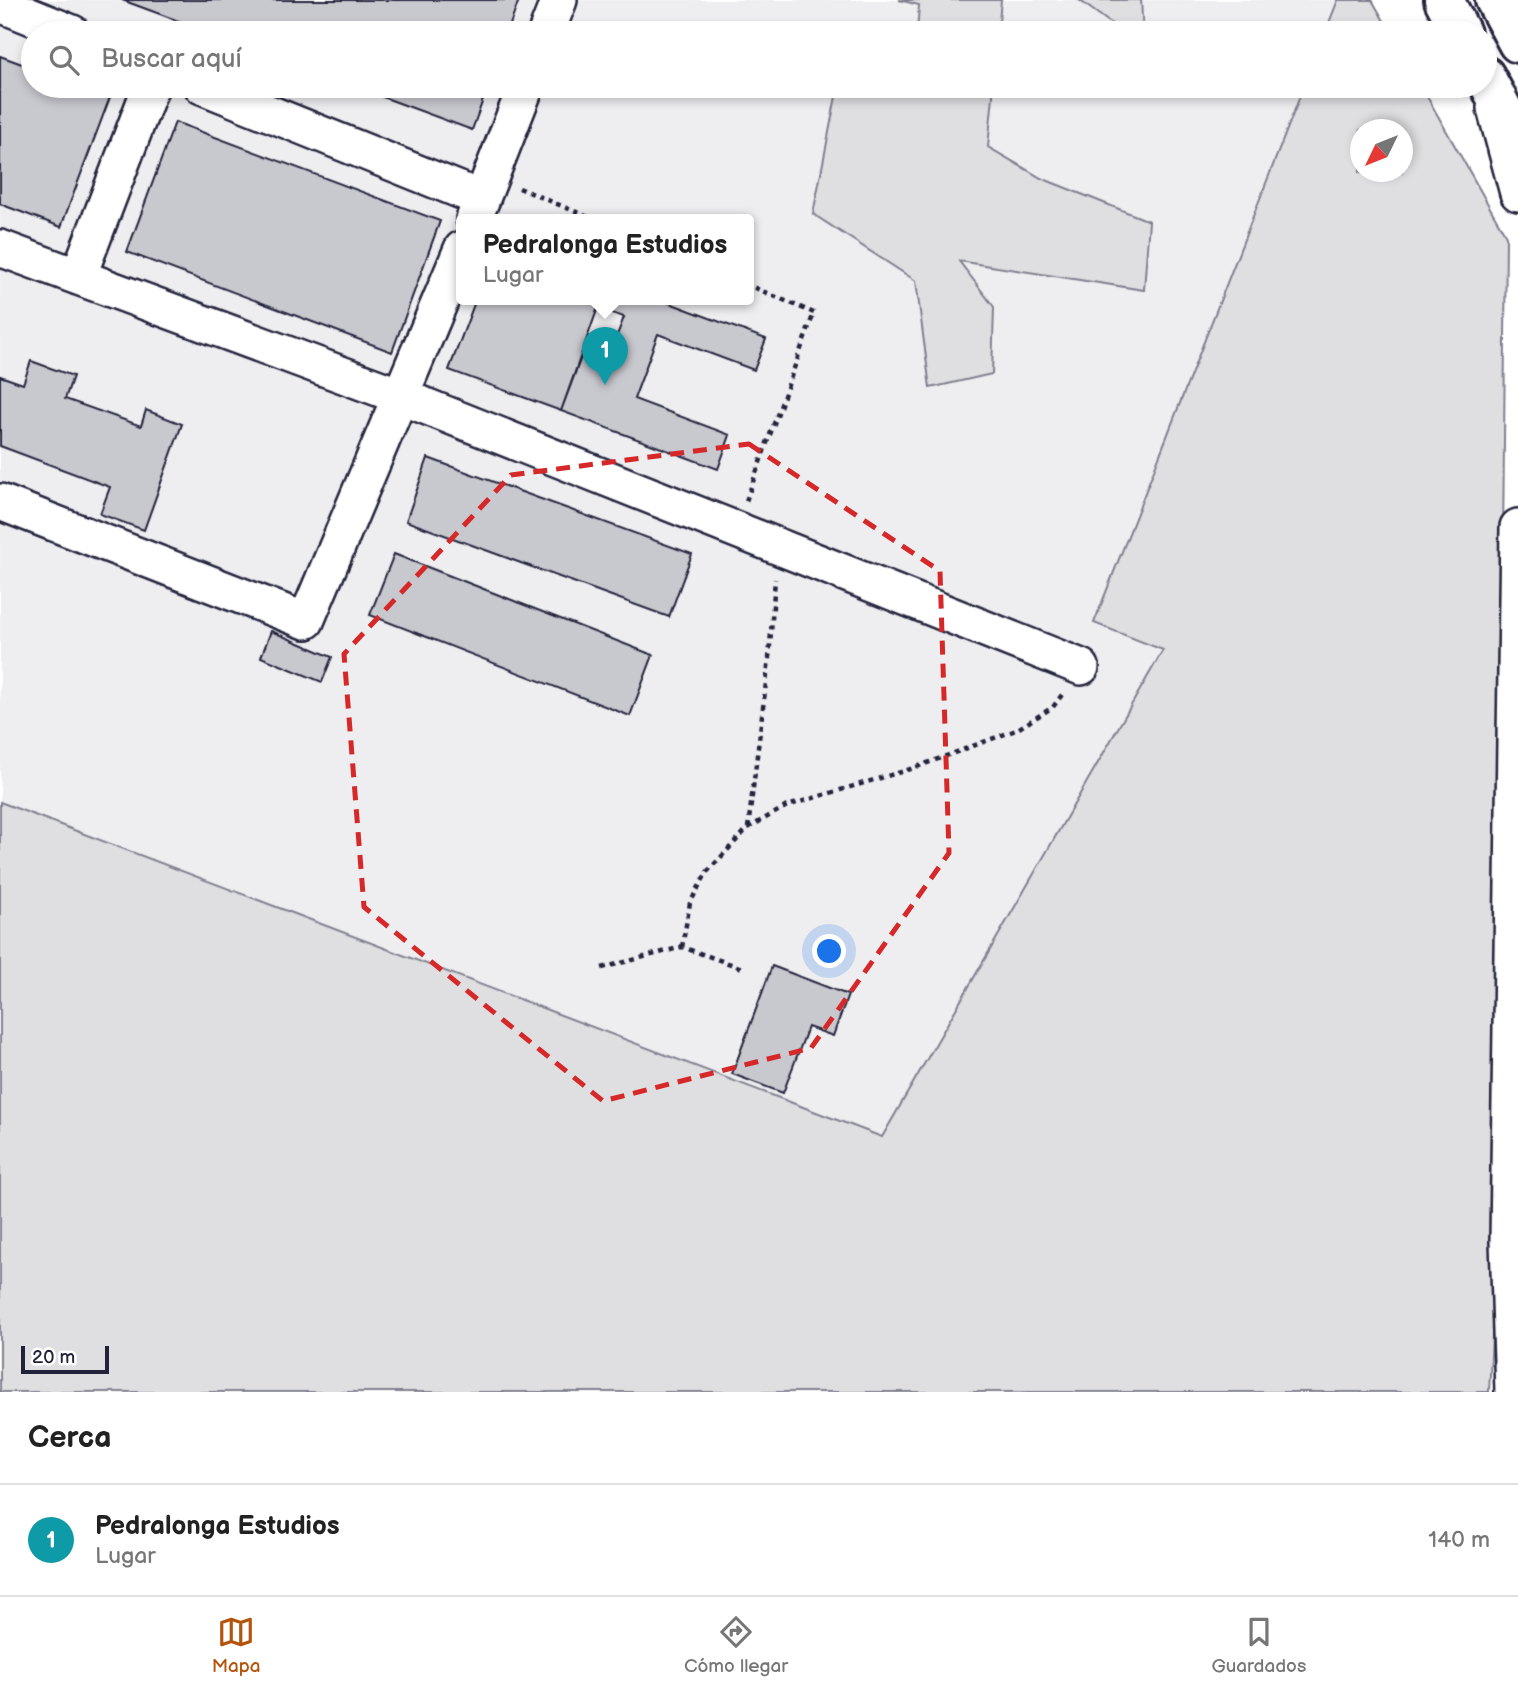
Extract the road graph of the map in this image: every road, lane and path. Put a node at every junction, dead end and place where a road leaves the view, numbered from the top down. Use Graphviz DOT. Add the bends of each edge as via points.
graph roads {
  1 [pos="559,0"];
  2 [pos="1444,0"];
  3 [pos="1495,0"];
  4 [pos="0,4"];
  5 [pos="42,21"];
  6 [pos="551,21"];
  7 [pos="1455,21"];
  8 [pos="1518,43"];
  9 [pos="146,98"];
  10 [pos="232,98"];
  11 [pos="521,98"];
  12 [pos="1491,98"];
  13 [pos="1496,98"];
  14 [pos="1518,139"];
  15 [pos="1518,193"];
  16 [pos="482,198"];
  17 [pos="567,214"];
  18 [pos="0,248"];
  19 [pos="456,261"];
  20 [pos="78,277"];
  21 [pos="400,397"];
  22 [pos="0,502"];
  23 [pos="1518,527"];
  24 [pos="1081,667"];
  25 [pos="682,947"];
  26 [pos="602,968"];
  27 [pos="745,969"];
  28 [pos="1513,1392"];
  1 -- 6 [label="street"];
  2 -- 7 [label="highway"];
  3 -- 8 [label="highway"];
  4 -- 5 [label="street"];
  9 -- 20 [label="street"];
  10 -- 16 [label="street"];
  11 -- 16 [label="street"];
  12 -- 15 [label="street"];
  13 -- 14 [label="highway"];
  16 -- 17 [label="path"];
  18 -- 20 [label="street"];
  19 -- 21 [label="street"];
  20 -- 21 [label="street"];
  21 -- 22 [label="street" via="306,621"];
  21 -- 24 [label="street"];
  23 -- 28 [label="street" via="1508,1240"];
  24 -- 25 [label="path" via="1053,707 1016,730 914,768 787,806 748,828 706,872 690,903"];
  25 -- 26 [label="path"];
  25 -- 27 [label="path"];
}
